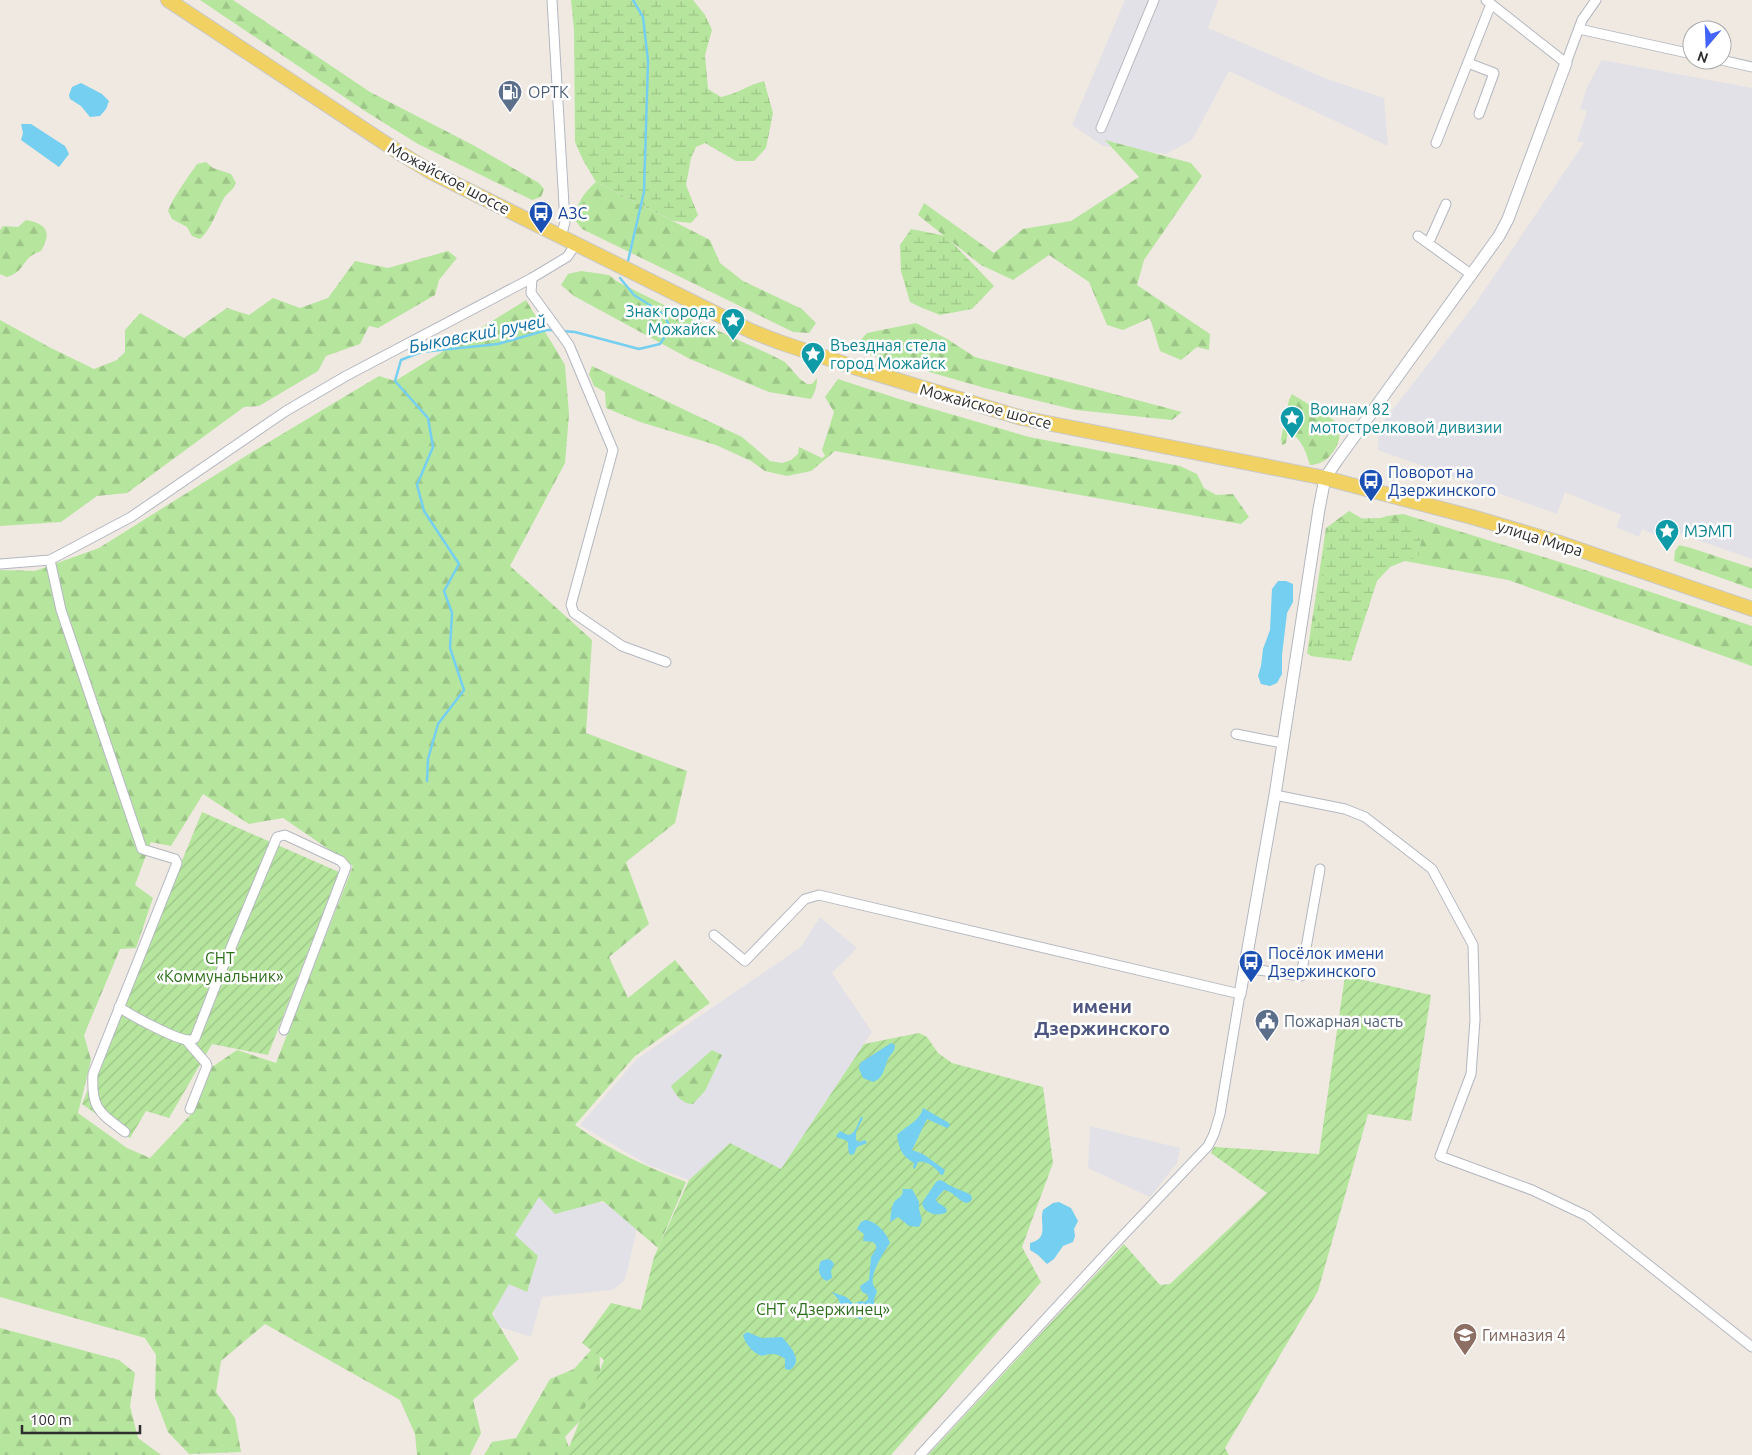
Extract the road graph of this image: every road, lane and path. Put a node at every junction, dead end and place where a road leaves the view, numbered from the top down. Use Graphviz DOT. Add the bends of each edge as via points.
graph roads {
  1 [pos="168,0"];
  2 [pos="552,0"];
  3 [pos="1154,0"];
  4 [pos="1596,0"];
  5 [pos="1489,2"];
  6 [pos="1579,29"];
  7 [pos="1682,52"];
  8 [pos="1732,62"];
  9 [pos="1468,63"];
  10 [pos="1566,63"];
  11 [pos="1752,67"];
  12 [pos="1479,114"];
  13 [pos="1101,128"];
  14 [pos="1436,143"];
  15 [pos="1446,204"];
  16 [pos="1418,236"];
  17 [pos="561,237"];
  18 [pos="1429,242"];
  19 [pos="576,244"];
  20 [pos="1472,275"];
  21 [pos="532,278"];
  22 [pos="1325,478"];
  23 [pos="50,560"];
  24 [pos="0,564"];
  25 [pos="1752,609"];
  26 [pos="666,662"];
  27 [pos="1236,734"];
  28 [pos="1282,743"];
  29 [pos="1274,794"];
  30 [pos="1320,869"];
  31 [pos="714,935"];
  32 [pos="1245,968"];
  33 [pos="1240,994"];
  34 [pos="119,1007"];
  35 [pos="284,1030"];
  36 [pos="186,1040"];
  37 [pos="190,1109"];
  38 [pos="124,1132"];
  39 [pos="1752,1347"];
  40 [pos="920,1455"];
  1 -- 17 [label="main road, Можайское шоссе" via="415,163"];
  2 -- 17 [label="street" via="565,222"];
  3 -- 13 [label="street"];
  4 -- 6 [label="street"];
  5 -- 9 [label="street"];
  5 -- 10 [label="street"];
  6 -- 7 [label="street"];
  6 -- 10 [label="street"];
  8 -- 11 [label="street"];
  9 -- 12 [label="street" via="1494,73"];
  9 -- 14 [label="street"];
  10 -- 20 [label="street" via="1508,219"];
  15 -- 18 [label="street"];
  16 -- 18 [label="street"];
  17 -- 19 [label="main road, Можайское шоссе"];
  18 -- 20 [label="street"];
  19 -- 21 [label="street" via="567,257"];
  19 -- 22 [label="main road, Можайское шоссе" via="761,335 914,386 1049,424"];
  20 -- 22 [label="street"];
  21 -- 23 [label="street" via="346,376 295,406 131,517"];
  21 -- 26 [label="street" via="531,293 570,345 613,450 570,604 574,613 622,646"];
  22 -- 25 [label="main road, улица Мира" via="1535,536"];
  22 -- 28 [label="street"];
  23 -- 24 [label="street"];
  23 -- 34 [label="street" via="61,610 142,849 175,859 177,863"];
  27 -- 28 [label="street"];
  28 -- 29 [label="street"];
  29 -- 32 [label="street"];
  29 -- 39 [label="street" via="1345,809 1365,817 1432,869 1473,945 1476,1020 1471,1074 1440,1156 1532,1190 1587,1216"];
  30 -- 32 [label="street" via="1301,976"];
  31 -- 33 [label="street" via="745,961 805,898 819,895"];
  32 -- 33 [label="street"];
  33 -- 40 [label="street" via="1220,1114 1208,1146"];
  34 -- 36 [label="street"];
  34 -- 38 [label="street" via="94,1067 92,1085 93,1098 100,1113"];
  35 -- 36 [label="street" via="346,866 281,835 220,974 198,1033 195,1038"];
  36 -- 37 [label="street" via="207,1066"];
}
